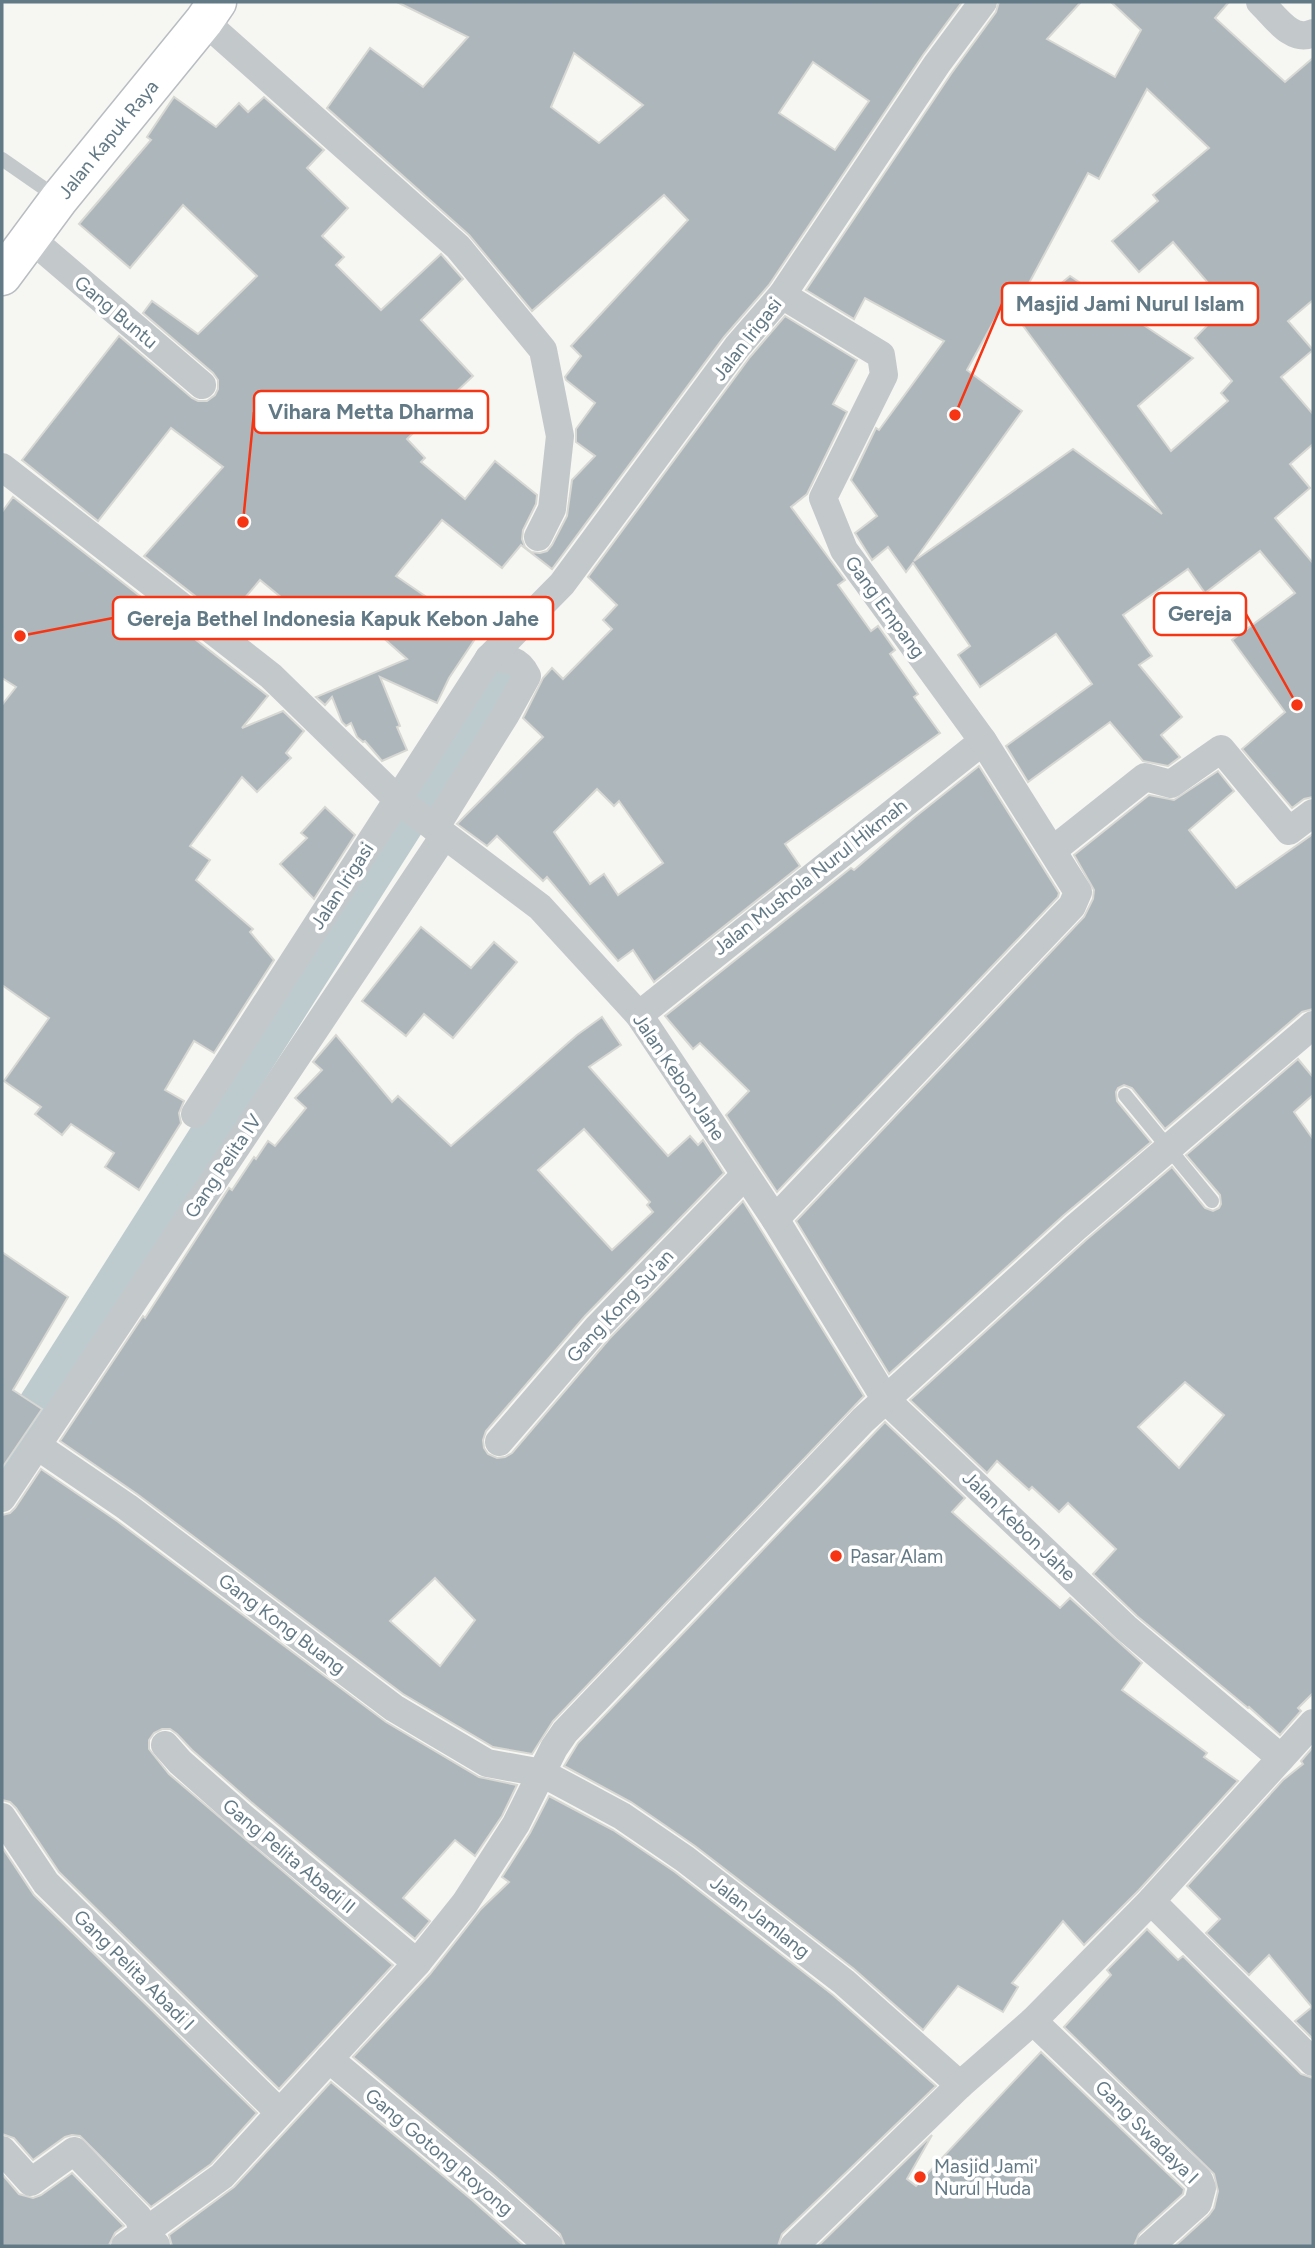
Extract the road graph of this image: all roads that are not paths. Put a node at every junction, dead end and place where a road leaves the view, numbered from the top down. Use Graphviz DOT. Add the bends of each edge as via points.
graph roads {
  1 [pos="983,2"];
  2 [pos="1260,2"];
  3 [pos="210,11"];
  4 [pos="1313,33"];
  5 [pos="2,159"];
  6 [pos="59,199"];
  7 [pos="30,238"];
  8 [pos="2,276"];
  9 [pos="782,295"];
  10 [pos="202,385"];
  11 [pos="2,467"];
  12 [pos="538,537"];
  13 [pos="489,658"];
  14 [pos="983,741"];
  15 [pos="402,803"];
  16 [pos="1313,813"];
  17 [pos="437,829"];
  18 [pos="1053,850"];
  19 [pos="639,1015"];
  20 [pos="1313,1025"];
  21 [pos="1125,1095"];
  22 [pos="195,1114"];
  23 [pos="1168,1148"];
  24 [pos="745,1175"];
  25 [pos="1212,1201"];
  26 [pos="775,1219"];
  27 [pos="886,1400"];
  28 [pos="499,1442"];
  29 [pos="36,1445"];
  30 [pos="2,1497"];
  31 [pos="1313,1723"];
  32 [pos="165,1745"];
  33 [pos="1281,1758"];
  34 [pos="542,1773"];
  35 [pos="2,1817"];
  36 [pos="1151,1901"];
  37 [pos="417,1963"];
  38 [pos="1032,2021"];
  39 [pos="329,2059"];
  40 [pos="1313,2062"];
  41 [pos="960,2085"];
  42 [pos="279,2112"];
  43 [pos="2,2150"];
  44 [pos="142,2242"];
  45 [pos="549,2246"];
  46 [pos="794,2246"];
  47 [pos="1150,2246"];
  1 -- 9 [label="street, Jalan Irigasi"];
  2 -- 4 [label="street" via="1290,32 1299,36"];
  3 -- 6 [label="main road, Jalan Kapuk Raya"];
  3 -- 12 [label="street" via="458,247 543,350 560,436 552,509"];
  5 -- 6 [label="lane"];
  6 -- 7 [label="main road, Jalan Kapuk Raya"];
  7 -- 8 [label="main road, Jalan Kapuk Raya"];
  7 -- 10 [label="street, Gang Buntu"];
  9 -- 13 [label="street, Jalan Irigasi" via="737,347 562,584"];
  9 -- 14 [label="street, Gang Empang" via="881,355 884,375 823,498 844,550"];
  11 -- 15 [label="street, Jalan Kebon Jahe" via="271,676"];
  13 -- 15 [label="street, Jalan Irigasi"];
  13 -- 17 [label="street" via="514,660 527,676"];
  14 -- 18 [label="street, Gang Empang"];
  14 -- 19 [label="street, Jalan Mushola Nurul Hikmah"];
  15 -- 17 [label="street, Jalan Kebon Jahe"];
  15 -- 22 [label="street, Jalan Irigasi"];
  16 -- 18 [label="street" via="1289,831 1221,749 1171,785 1145,777"];
  17 -- 19 [label="street, Jalan Kebon Jahe" via="540,907"];
  17 -- 29 [label="street, Gang Pelita IV"];
  18 -- 26 [label="street, Gang Empang" via="1078,892 1072,906"];
  19 -- 24 [label="street, Jalan Kebon Jahe"];
  20 -- 23 [label="street"];
  21 -- 23 [label="lane"];
  23 -- 25 [label="lane"];
  23 -- 27 [label="street"];
  24 -- 26 [label="street, Jalan Kebon Jahe"];
  24 -- 28 [label="street, Gang Kong Su'an" via="598,1327"];
  26 -- 27 [label="street, Jalan Kebon Jahe"];
  27 -- 33 [label="street, Jalan Kebon Jahe" via="1126,1628"];
  27 -- 34 [label="street" via="565,1732"];
  29 -- 30 [label="street, Gang Pelita IV"];
  29 -- 34 [label="street, Gang Kong Buang" via="127,1507 394,1707 487,1763"];
  31 -- 33 [label="street"];
  32 -- 37 [label="street, Gang Pelita Abadi II" via="240,1815"];
  33 -- 36 [label="street"];
  34 -- 37 [label="street" via="516,1824 465,1903"];
  34 -- 41 [label="street, Jalan Jamlang" via="622,1816 685,1859 844,1982"];
  35 -- 42 [label="street, Gang Pelita Abadi I" via="46,1883"];
  36 -- 38 [label="street"];
  36 -- 40 [label="street"];
  37 -- 39 [label="street"];
  38 -- 41 [label="street"];
  38 -- 47 [label="street, Gang Swadaya I" via="1199,2180 1198,2203"];
  39 -- 42 [label="street"];
  39 -- 45 [label="street, Gang Gotong Royong"];
  41 -- 46 [label="street"];
  42 -- 44 [label="street" via="222,2176"];
  43 -- 44 [label="street" via="31,2182 74,2151 138,2217"];
}
